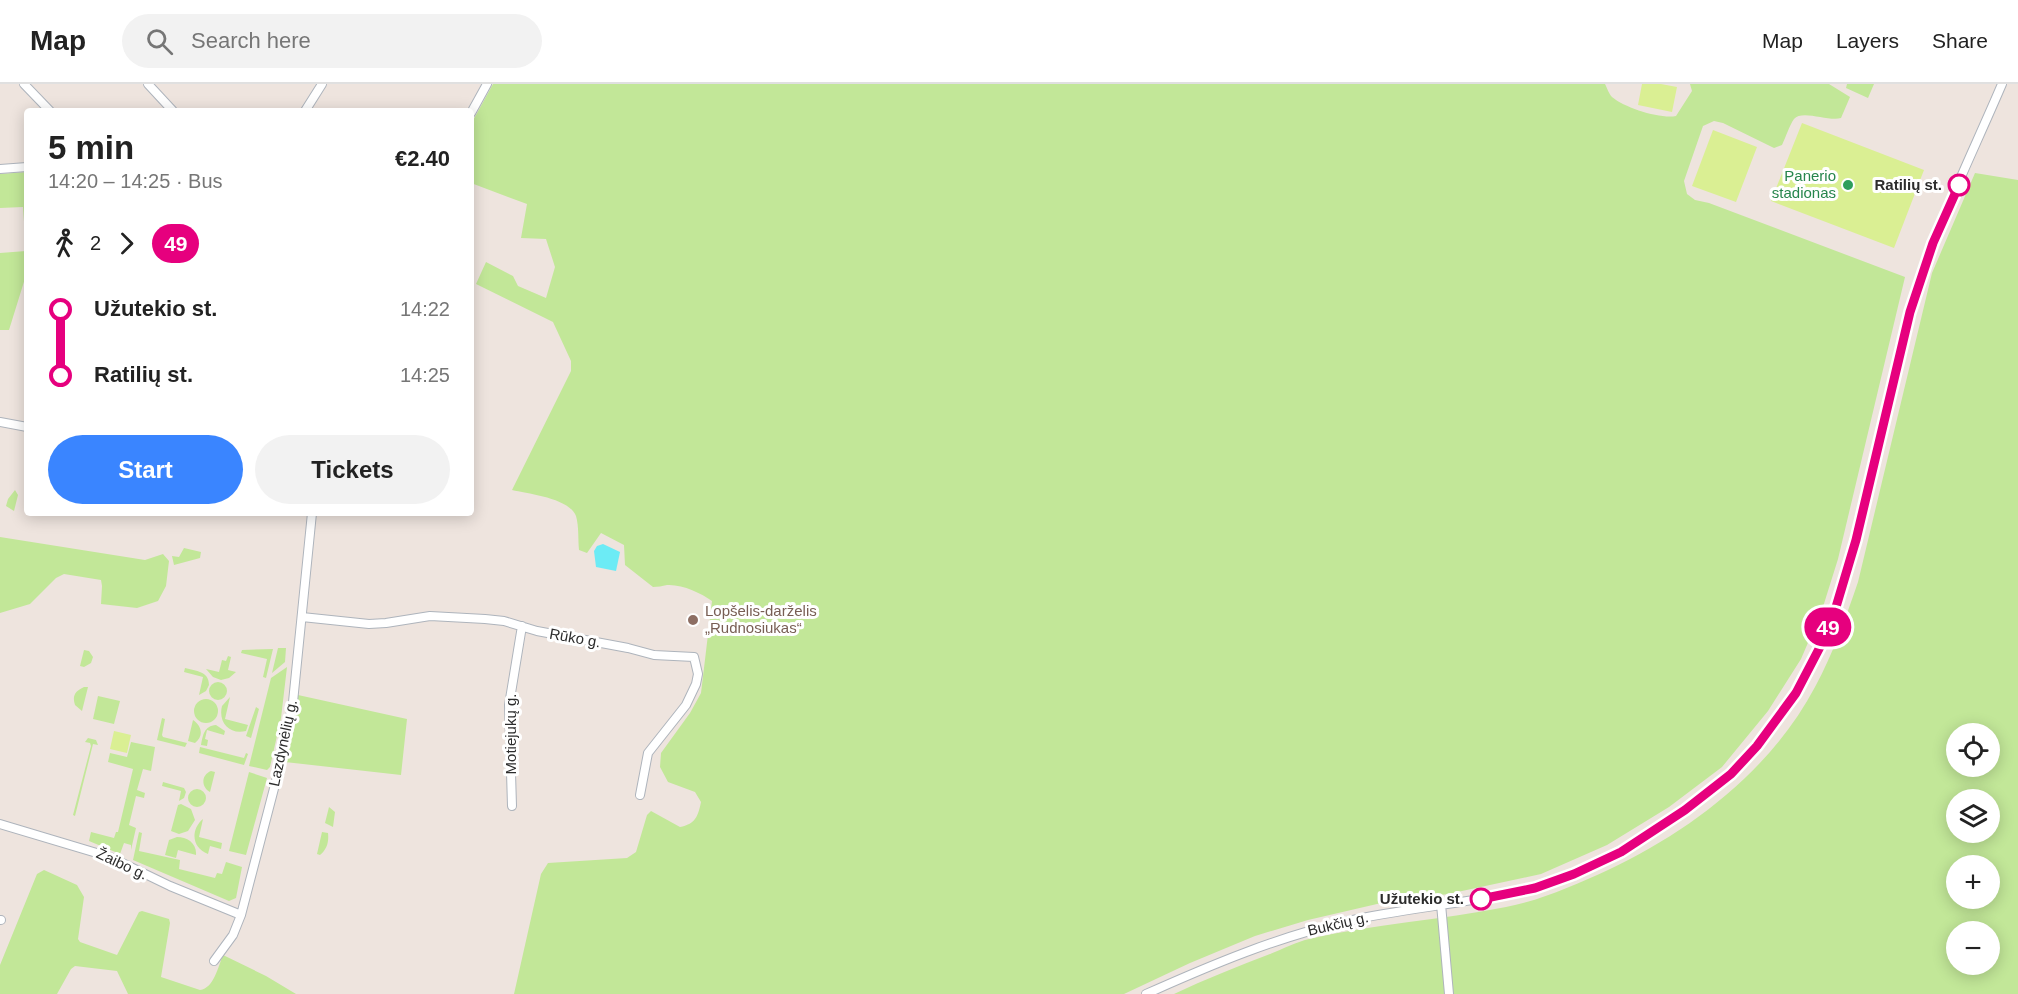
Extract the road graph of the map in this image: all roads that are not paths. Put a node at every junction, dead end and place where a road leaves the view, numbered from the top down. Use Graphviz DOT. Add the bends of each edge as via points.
graph roads {
  1 [pos="24,84"];
  2 [pos="147,84"];
  3 [pos="322,84"];
  4 [pos="487,84"];
  5 [pos="2002,84"];
  6 [pos="47,108"];
  7 [pos="171,108"];
  8 [pos="307,108"];
  9 [pos="474,108"];
  10 [pos="24,167"];
  11 [pos="0,169"];
  12 [pos="0,422"];
  13 [pos="24,426"];
  14 [pos="312,516"];
  15 [pos="302,616"];
  16 [pos="522,626"];
  17 [pos="640,795"];
  18 [pos="512,806"];
  19 [pos="0,824"];
  20 [pos="1441,903"];
  21 [pos="241,915"];
  22 [pos="214,962"];
  23 [pos="1146,994"];
  24 [pos="1449,994"];
  1 -- 6 [label="street"];
  2 -- 7 [label="street"];
  3 -- 8 [label="street"];
  4 -- 9 [label="street"];
  5 -- 20 [label="street, Bukčių g." via="1923,271 1836,607 1796,693 1731,774 1621,852 1535,888"];
  10 -- 11 [label="street"];
  12 -- 13 [label="street"];
  14 -- 15 [label="street, Lazdynėlių g."];
  15 -- 16 [label="street, Rūko g." via="369,624 449,615"];
  15 -- 21 [label="street, Lazdynėlių g." via="293,702 278,777"];
  16 -- 17 [label="street, Rūko g." via="654,656 694,657 696,684 686,705 648,753"];
  16 -- 18 [label="street, Motiejukų g." via="509,705"];
  19 -- 21 [label="street, Žaibo g." via="110,857"];
  20 -- 23 [label="street, Bukčių g." via="1299,933 1258,946"];
  20 -- 24 [label="street"];
  21 -- 22 [label="street, Lazdynėlių g." via="233,935"];
}
